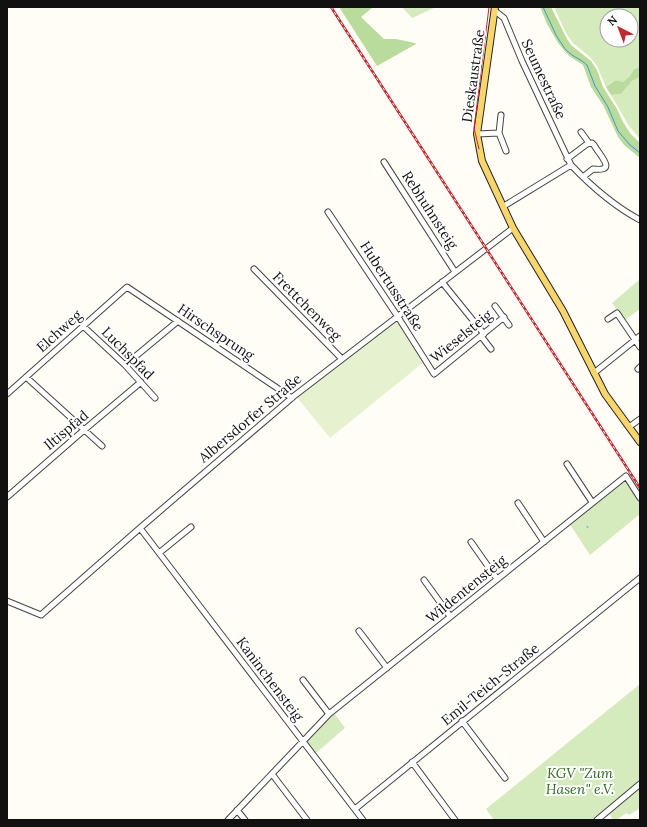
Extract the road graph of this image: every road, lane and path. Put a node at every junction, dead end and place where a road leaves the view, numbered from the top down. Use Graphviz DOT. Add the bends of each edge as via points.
graph roads {
  1 [pos="495,9"];
  2 [pos="501,115"];
  3 [pos="581,132"];
  4 [pos="499,133"];
  5 [pos="477,134"];
  6 [pos="589,143"];
  7 [pos="506,151"];
  8 [pos="568,159"];
  9 [pos="384,162"];
  10 [pos="571,165"];
  11 [pos="583,178"];
  12 [pos="504,206"];
  13 [pos="328,212"];
  14 [pos="640,220"];
  15 [pos="513,228"];
  16 [pos="254,269"];
  17 [pos="455,272"];
  18 [pos="442,282"];
  19 [pos="127,287"];
  20 [pos="495,306"];
  21 [pos="398,317"];
  22 [pos="504,317"];
  23 [pos="608,319"];
  24 [pos="178,321"];
  25 [pos="510,325"];
  26 [pos="83,326"];
  27 [pos="482,335"];
  28 [pos="638,338"];
  29 [pos="640,347"];
  30 [pos="491,349"];
  31 [pos="342,359"];
  32 [pos="125,365"];
  33 [pos="594,373"];
  34 [pos="434,374"];
  35 [pos="26,377"];
  36 [pos="141,382"];
  37 [pos="7,394"];
  38 [pos="154,398"];
  39 [pos="292,398"];
  40 [pos="640,419"];
  41 [pos="629,427"];
  42 [pos="84,430"];
  43 [pos="640,442"];
  44 [pos="102,446"];
  45 [pos="567,464"];
  46 [pos="7,497"];
  47 [pos="640,498"];
  48 [pos="592,502"];
  49 [pos="518,503"];
  50 [pos="191,527"];
  51 [pos="140,528"];
  52 [pos="471,542"];
  53 [pos="544,542"];
  54 [pos="159,553"];
  55 [pos="640,578"];
  56 [pos="497,579"];
  57 [pos="424,580"];
  58 [pos="7,601"];
  59 [pos="450,616"];
  60 [pos="359,631"];
  61 [pos="388,668"];
  62 [pos="303,680"];
  63 [pos="329,714"];
  64 [pos="462,721"];
  65 [pos="302,741"];
  66 [pos="412,762"];
  67 [pos="272,774"];
  68 [pos="505,778"];
  69 [pos="640,784"];
  70 [pos="355,809"];
  71 [pos="237,810"];
  72 [pos="228,820"];
  73 [pos="245,820"];
  74 [pos="307,820"];
  75 [pos="363,820"];
  76 [pos="455,820"];
  77 [pos="597,820"];
  1 -- 5 [label="main road, Dieskaustraße"];
  1 -- 8 [label="street, Seumestraße" via="504,18"];
  2 -- 4 [label="street"];
  3 -- 6 [label="street, Seumestraße"];
  4 -- 5 [label="street"];
  4 -- 7 [label="street"];
  5 -- 12 [label="main road, Dieskaustraße" via="482,161"];
  6 -- 8 [label="street"];
  6 -- 11 [label="street, Seumestraße" via="594,145 606,166 602,170 593,169"];
  8 -- 10 [label="street, Seumestraße"];
  9 -- 17 [label="street, Rebhuhnsteig"];
  10 -- 11 [label="street, Seumestraße"];
  10 -- 12 [label="street"];
  11 -- 14 [label="street, Seumestraße"];
  12 -- 15 [label="main road, Dieskaustraße"];
  13 -- 21 [label="street, Hubertusstraße"];
  15 -- 17 [label="street, Albersdorfer Straße"];
  15 -- 33 [label="main road, Dieskaustraße" via="563,310"];
  16 -- 31 [label="street, Frettchenweg"];
  17 -- 18 [label="street, Albersdorfer Straße"];
  18 -- 21 [label="street, Albersdorfer Straße"];
  18 -- 27 [label="street"];
  19 -- 24 [label="street, Hirschsprung"];
  19 -- 26 [label="street, Elchweg"];
  20 -- 22 [label="street, Wieselsteig"];
  21 -- 31 [label="street, Albersdorfer Straße"];
  21 -- 34 [label="street, Hubertusstraße"];
  22 -- 25 [label="street, Wieselsteig"];
  22 -- 27 [label="street, Wieselsteig"];
  23 -- 28 [label="street" via="617,313"];
  24 -- 32 [label="street"];
  24 -- 39 [label="street, Hirschsprung"];
  26 -- 32 [label="street, Luchspfad"];
  26 -- 35 [label="street, Elchweg"];
  27 -- 30 [label="street"];
  27 -- 34 [label="street, Wieselsteig"];
  28 -- 29 [label="street"];
  28 -- 33 [label="street"];
  31 -- 39 [label="street, Albersdorfer Straße"];
  32 -- 36 [label="street, Luchspfad"];
  33 -- 41 [label="main road, Dieskaustraße" via="605,394"];
  35 -- 37 [label="street, Elchweg"];
  35 -- 42 [label="street"];
  36 -- 38 [label="street, Luchspfad"];
  36 -- 42 [label="street, Iltispfad"];
  39 -- 51 [label="street, Albersdorfer Straße"];
  40 -- 41 [label="street"];
  41 -- 43 [label="main road, Dieskaustraße"];
  42 -- 44 [label="street"];
  42 -- 46 [label="street, Iltispfad"];
  45 -- 48 [label="street"];
  47 -- 48 [label="street, Wildentensteig" via="626,476"];
  48 -- 53 [label="street, Wildentensteig"];
  49 -- 53 [label="street"];
  50 -- 54 [label="street"];
  51 -- 54 [label="street, Kaninchensteig"];
  51 -- 58 [label="street, Albersdorfer Straße" via="41,615"];
  52 -- 56 [label="street"];
  53 -- 56 [label="street, Wildentensteig"];
  54 -- 65 [label="street, Kaninchensteig"];
  55 -- 64 [label="street, Emil-Teich-Straße"];
  56 -- 59 [label="street, Wildentensteig"];
  57 -- 59 [label="street"];
  59 -- 61 [label="street, Wildentensteig"];
  60 -- 61 [label="street"];
  61 -- 63 [label="street, Wildentensteig"];
  62 -- 63 [label="street"];
  63 -- 65 [label="street, Wildentensteig"];
  64 -- 66 [label="street, Emil-Teich-Straße"];
  64 -- 68 [label="street"];
  65 -- 67 [label="street, Wildentensteig"];
  65 -- 70 [label="street, Kaninchensteig"];
  66 -- 70 [label="street, Emil-Teich-Straße"];
  66 -- 76 [label="street"];
  67 -- 71 [label="street, Wildentensteig"];
  67 -- 74 [label="street"];
  69 -- 77 [label="street"];
  70 -- 75 [label="street, Kaninchensteig"];
  71 -- 72 [label="street, Wildentensteig"];
  71 -- 73 [label="street"];
}
